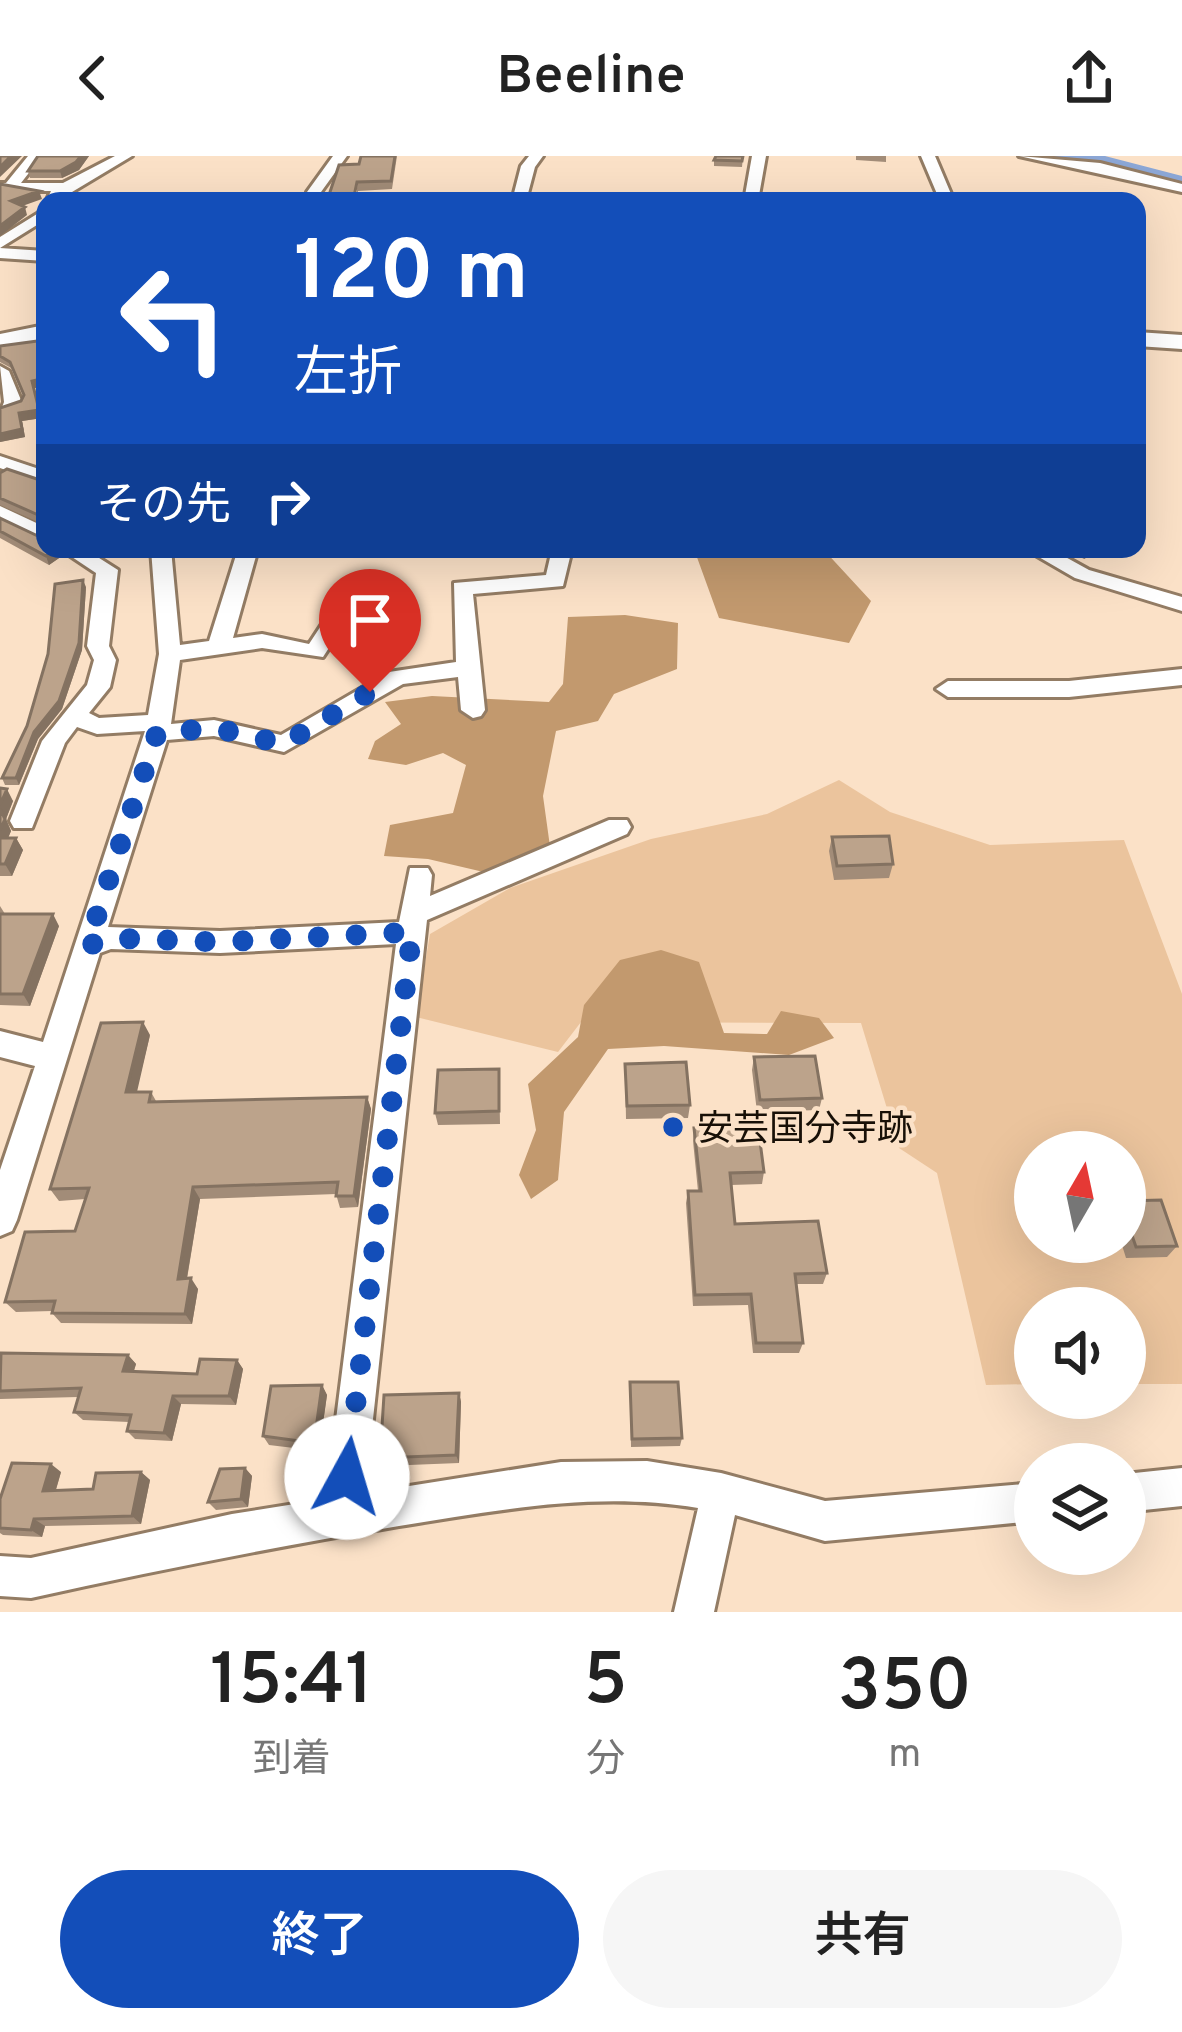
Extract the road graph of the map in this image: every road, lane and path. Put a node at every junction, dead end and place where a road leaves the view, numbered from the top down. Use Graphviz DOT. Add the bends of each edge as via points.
graph roads {
  1 [pos="35,156"];
  2 [pos="77,156"];
  3 [pos="340,156"];
  4 [pos="536,156"];
  5 [pos="758,156"];
  6 [pos="928,156"];
  7 [pos="1026,156"];
  8 [pos="121,159"];
  9 [pos="5,187"];
  10 [pos="65,187"];
  11 [pos="1182,188"];
  12 [pos="60,192"];
  13 [pos="314,192"];
  14 [pos="521,192"];
  15 [pos="752,192"];
  16 [pos="942,192"];
  17 [pos="0,215"];
  18 [pos="36,221"];
  19 [pos="26,229"];
  20 [pos="0,249"];
  21 [pos="36,255"];
  22 [pos="36,334"];
  23 [pos="1146,340"];
  24 [pos="0,341"];
  25 [pos="1182,343"];
  26 [pos="0,371"];
  27 [pos="0,408"];
  28 [pos="0,462"];
  29 [pos="36,475"];
  30 [pos="0,512"];
  31 [pos="36,530"];
  32 [pos="85,558"];
  33 [pos="162,558"];
  34 [pos="245,558"];
  35 [pos="560,558"];
  36 [pos="1052,558"];
  37 [pos="1182,604"];
  38 [pos="340,614"];
  39 [pos="219,646"];
  40 [pos="170,654"];
  41 [pos="468,668"];
  42 [pos="1182,677"];
  43 [pos="949,689"];
  44 [pos="472,710"];
  45 [pos="73,716"];
  46 [pos="158,727"];
  47 [pos="22,821"];
  48 [pos="618,827"];
  49 [pos="419,875"];
  50 [pos="413,923"];
  51 [pos="87,946"];
  52 [pos="0,1045"];
  53 [pos="52,1057"];
  54 [pos="0,1220"];
  55 [pos="1182,1487"];
  56 [pos="1146,1491"];
  57 [pos="721,1492"];
  58 [pos="1014,1504"];
  59 [pos="343,1516"];
  60 [pos="0,1576"];
  61 [pos="694,1612"];
  1 -- 9 [label="street"];
  2 -- 8 [label="street"];
  3 -- 13 [label="street"];
  4 -- 14 [label="street"];
  5 -- 15 [label="street"];
  6 -- 16 [label="street"];
  7 -- 11 [label="street"];
  8 -- 10 [label="street"];
  9 -- 10 [label="street"];
  10 -- 12 [label="street"];
  17 -- 19 [label="street"];
  18 -- 19 [label="street"];
  19 -- 20 [label="street"];
  20 -- 21 [label="street"];
  22 -- 24 [label="main road"];
  23 -- 25 [label="main road"];
  26 -- 27 [label="street" via="14,405"];
  28 -- 29 [label="street"];
  30 -- 31 [label="street"];
  32 -- 45 [label="street" via="107,571 99,627 105,660 98,687"];
  33 -- 40 [label="street"];
  34 -- 39 [label="street"];
  35 -- 41 [label="street" via="555,581 462,588"];
  36 -- 37 [label="street"];
  38 -- 39 [label="street" via="315,652 262,641"];
  39 -- 40 [label="street"];
  40 -- 46 [label="street"];
  41 -- 44 [label="street"];
  41 -- 46 [label="street" via="397,676 284,744 214,728"];
  42 -- 43 [label="street" via="1069,689"];
  45 -- 46 [label="street" via="98,726"];
  45 -- 47 [label="street" via="54,741"];
  46 -- 51 [label="street"];
  48 -- 50 [label="street"];
  49 -- 50 [label="street"];
  50 -- 51 [label="street" via="220,942 110,938"];
  50 -- 59 [label="street"];
  51 -- 53 [label="street"];
  52 -- 53 [label="street"];
  53 -- 54 [label="street"];
  55 -- 56 [label="street"];
  57 -- 58 [label="street" via="825,1521"];
  57 -- 59 [label="street" via="647,1480 561,1481"];
  57 -- 61 [label="street"];
  59 -- 60 [label="street" via="32,1578"];
}
